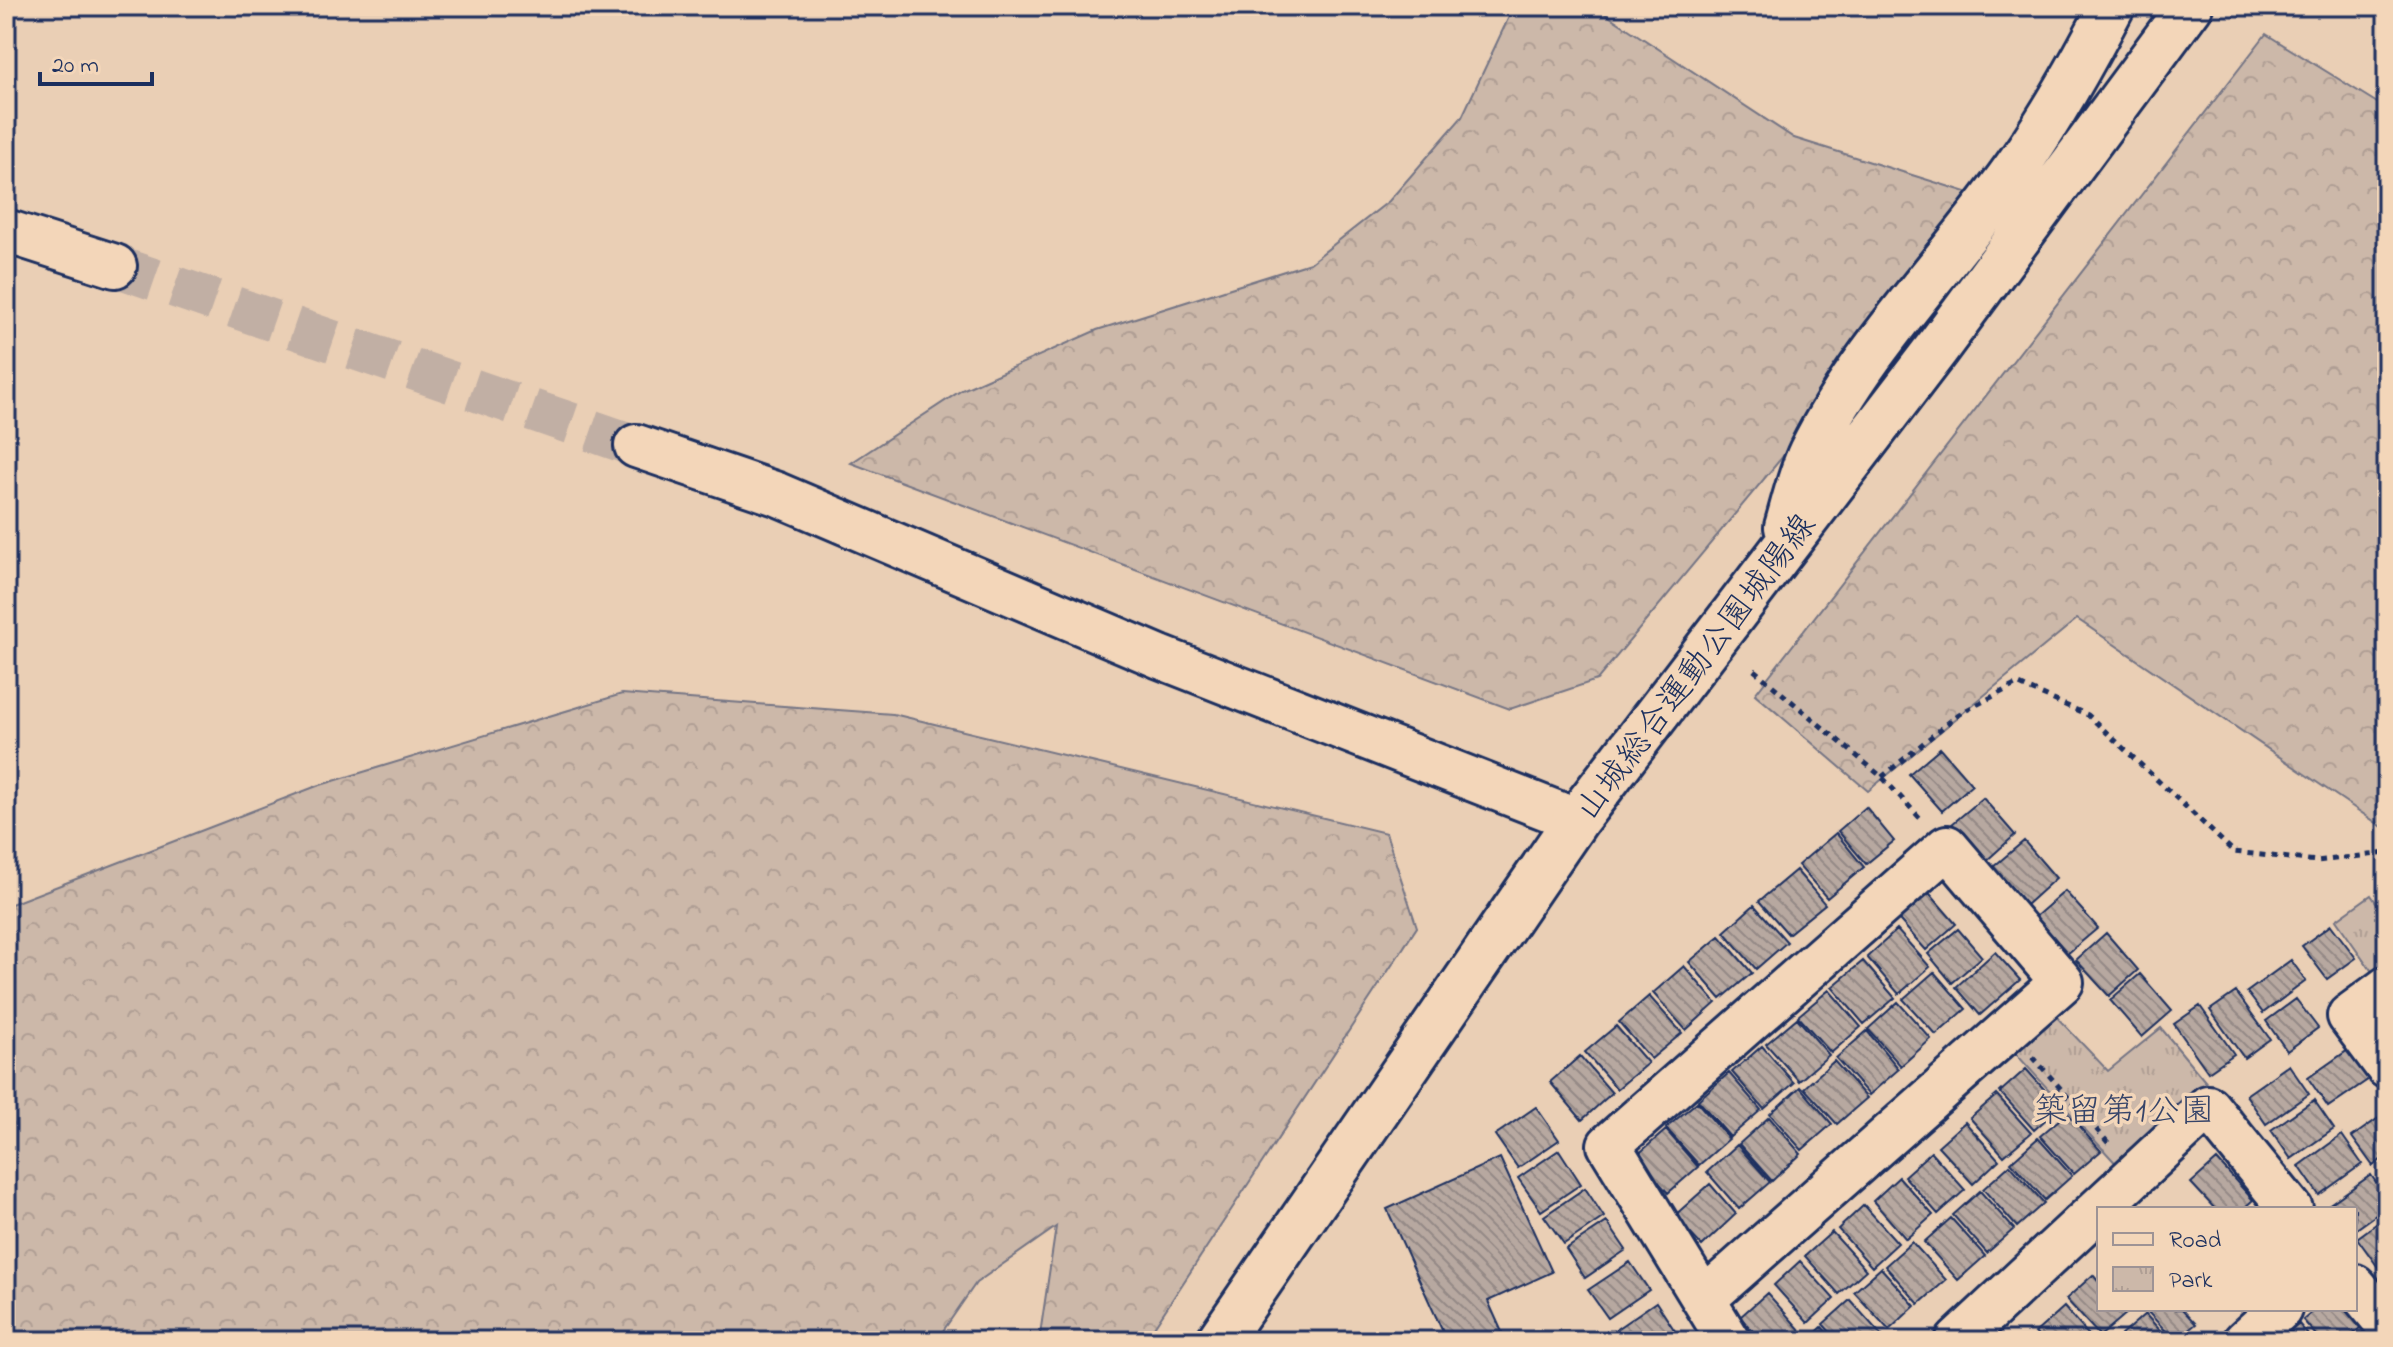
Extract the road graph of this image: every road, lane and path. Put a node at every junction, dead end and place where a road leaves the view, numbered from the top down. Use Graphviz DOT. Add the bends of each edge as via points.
graph roads {
  1 [pos="2112,6"];
  2 [pos="2190,6"];
  3 [pos="6,231"];
  4 [pos="115,266"];
  5 [pos="636,446"];
  6 [pos="1778,556"];
  7 [pos="1754,670"];
  8 [pos="1882,777"];
  9 [pos="1576,820"];
  10 [pos="1947,847"];
  11 [pos="2387,853"];
  12 [pos="2387,988"];
  13 [pos="2008,1030"];
  14 [pos="2387,1067"];
  15 [pos="2136,1174"];
  16 [pos="2101,1207"];
  17 [pos="2289,1207"];
  18 [pos="2097,1210"];
  19 [pos="2357,1288"];
  20 [pos="1704,1299"];
  21 [pos="2278,1311"];
  22 [pos="2387,1324"];
  23 [pos="1219,1341"];
  24 [pos="1729,1341"];
  25 [pos="1957,1341"];
  26 [pos="2245,1341"];
  1 -- 6 [label="main road" via="2023,159 1839,401 1809,455"];
  2 -- 6 [label="main road, 山城総合運動公園城陽線"];
  3 -- 4 [label="street"];
  5 -- 9 [label="street" via="777,494 1146,651"];
  6 -- 9 [label="main road, 山城総合運動公園城陽線"];
  7 -- 8 [label="path"];
  8 -- 10 [label="path"];
  8 -- 11 [label="path" via="1959,714 2017,684 2088,715 2234,852 2317,861"];
  9 -- 23 [label="main road, 山城総合運動公園城陽線"];
  10 -- 13 [label="street" via="2062,982"];
  10 -- 20 [label="street" via="1609,1145"];
  12 -- 14 [label="street" via="2349,1016"];
  13 -- 15 [label="path"];
  13 -- 20 [label="street"];
  15 -- 16 [label="street"];
  15 -- 17 [label="street" via="2208,1107"];
  18 -- 25 [label="street"];
  19 -- 22 [label="street"];
  20 -- 24 [label="street"];
  21 -- 26 [label="street"];
}
